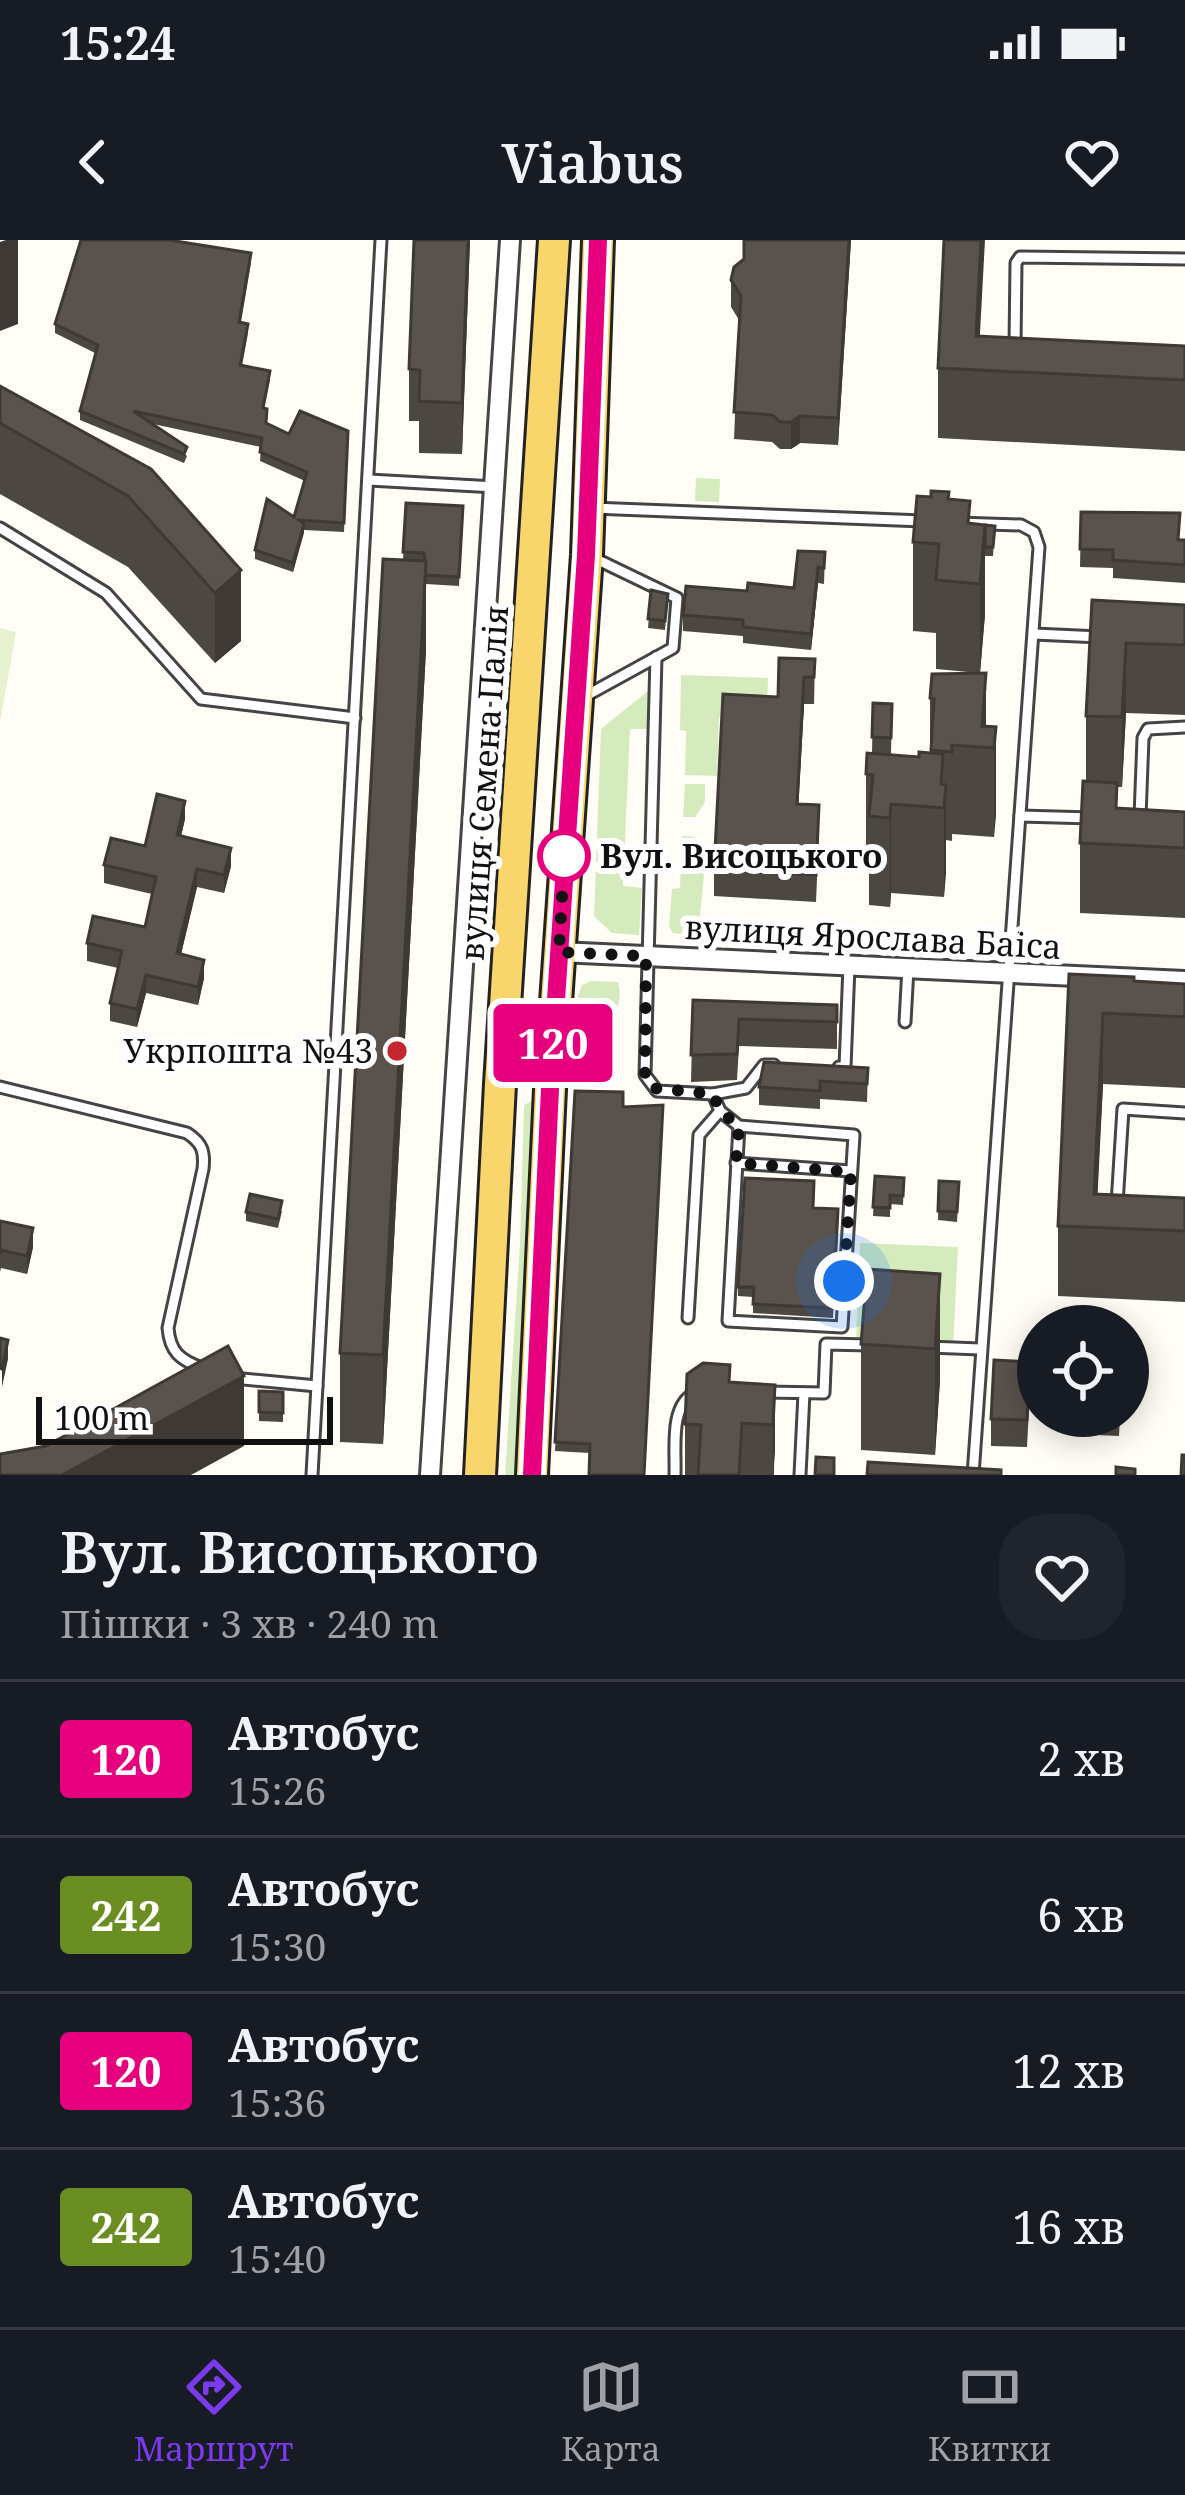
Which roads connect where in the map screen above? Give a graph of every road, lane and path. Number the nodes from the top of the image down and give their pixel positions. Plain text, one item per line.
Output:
1 (381, 240) edge
2 (510, 240) edge
3 (554, 240) edge
4 (598, 240) edge
5 (1091, 240) edge
6 (1091, 256) junction
7 (1185, 260) edge
8 (1015, 366) edge
9 (369, 480) junction
10 (495, 487) junction
11 (587, 508) junction
12 (929, 522) edge
13 (952, 523) edge
14 (0, 528) edge
15 (586, 555) junction
16 (1034, 634) junction
17 (1120, 638) edge
18 (656, 657) junction
19 (577, 701) junction
20 (355, 718) junction
21 (1185, 727) edge
22 (1020, 816) junction
23 (559, 952) junction
24 (646, 956) junction
25 (849, 965) junction
26 (908, 968) junction
27 (1006, 973) junction
28 (1185, 981) edge
29 (905, 1022) dead end
30 (784, 1065) edge
31 (825, 1067) edge
32 (500, 1084) junction
33 (0, 1087) edge
34 (550, 1089) junction
35 (713, 1094) junction
36 (720, 1111) junction
37 (1185, 1112) edge
38 (739, 1126) junction
39 (736, 1163) junction
40 (851, 1172) junction
41 (1116, 1224) edge
42 (688, 1318) dead end
43 (875, 1345) edge
44 (914, 1346) edge
45 (980, 1349) junction
46 (206, 1370) edge
47 (223, 1377) edge
48 (317, 1386) junction
49 (699, 1392) edge
50 (762, 1392) edge
51 (804, 1393) junction
52 (312, 1475) edge
53 (430, 1475) edge
54 (480, 1475) edge
55 (532, 1475) edge
56 (674, 1475) edge
57 (800, 1475) edge
58 (973, 1475) edge

1 - 9 lane
2 - 10 street
3 - 32 main road, вулиця Семена Палія
4 - 11 main road
5 - 6 lane
6 - 7 lane
6 - 8 lane
9 - 10 lane
9 - 20 lane
10 - 53 street
11 - 12 lane
11 - 15 main road
13 - 16 lane
14 - 20 lane
15 - 18 lane
15 - 19 main road
16 - 17 lane
16 - 22 lane
18 - 19 lane
18 - 24 lane
19 - 23 main road
20 - 48 lane
21 - 22 lane
22 - 27 lane
23 - 24 street, вулиця Ярослава Баіса
23 - 34 main road
24 - 25 street, вулиця Ярослава Баіса
24 - 35 lane
25 - 26 street, вулиця Ярослава Баіса
25 - 31 lane
26 - 27 street, вулиця Ярослава Баіса
26 - 29 lane
27 - 28 street, вулиця Ярослава Баіса
27 - 45 lane
30 - 35 lane
32 - 34 main road
32 - 54 main road, вулиця Семена Палія
33 - 46 lane
34 - 55 main road
35 - 36 lane
36 - 38 lane
36 - 42 lane
37 - 41 lane
38 - 39 lane
38 - 40 lane
39 - 40 lane
39 - 40 lane
43 - 51 lane
44 - 45 lane
45 - 58 lane
47 - 48 lane
48 - 52 lane
49 - 56 lane
50 - 51 lane
51 - 57 lane

